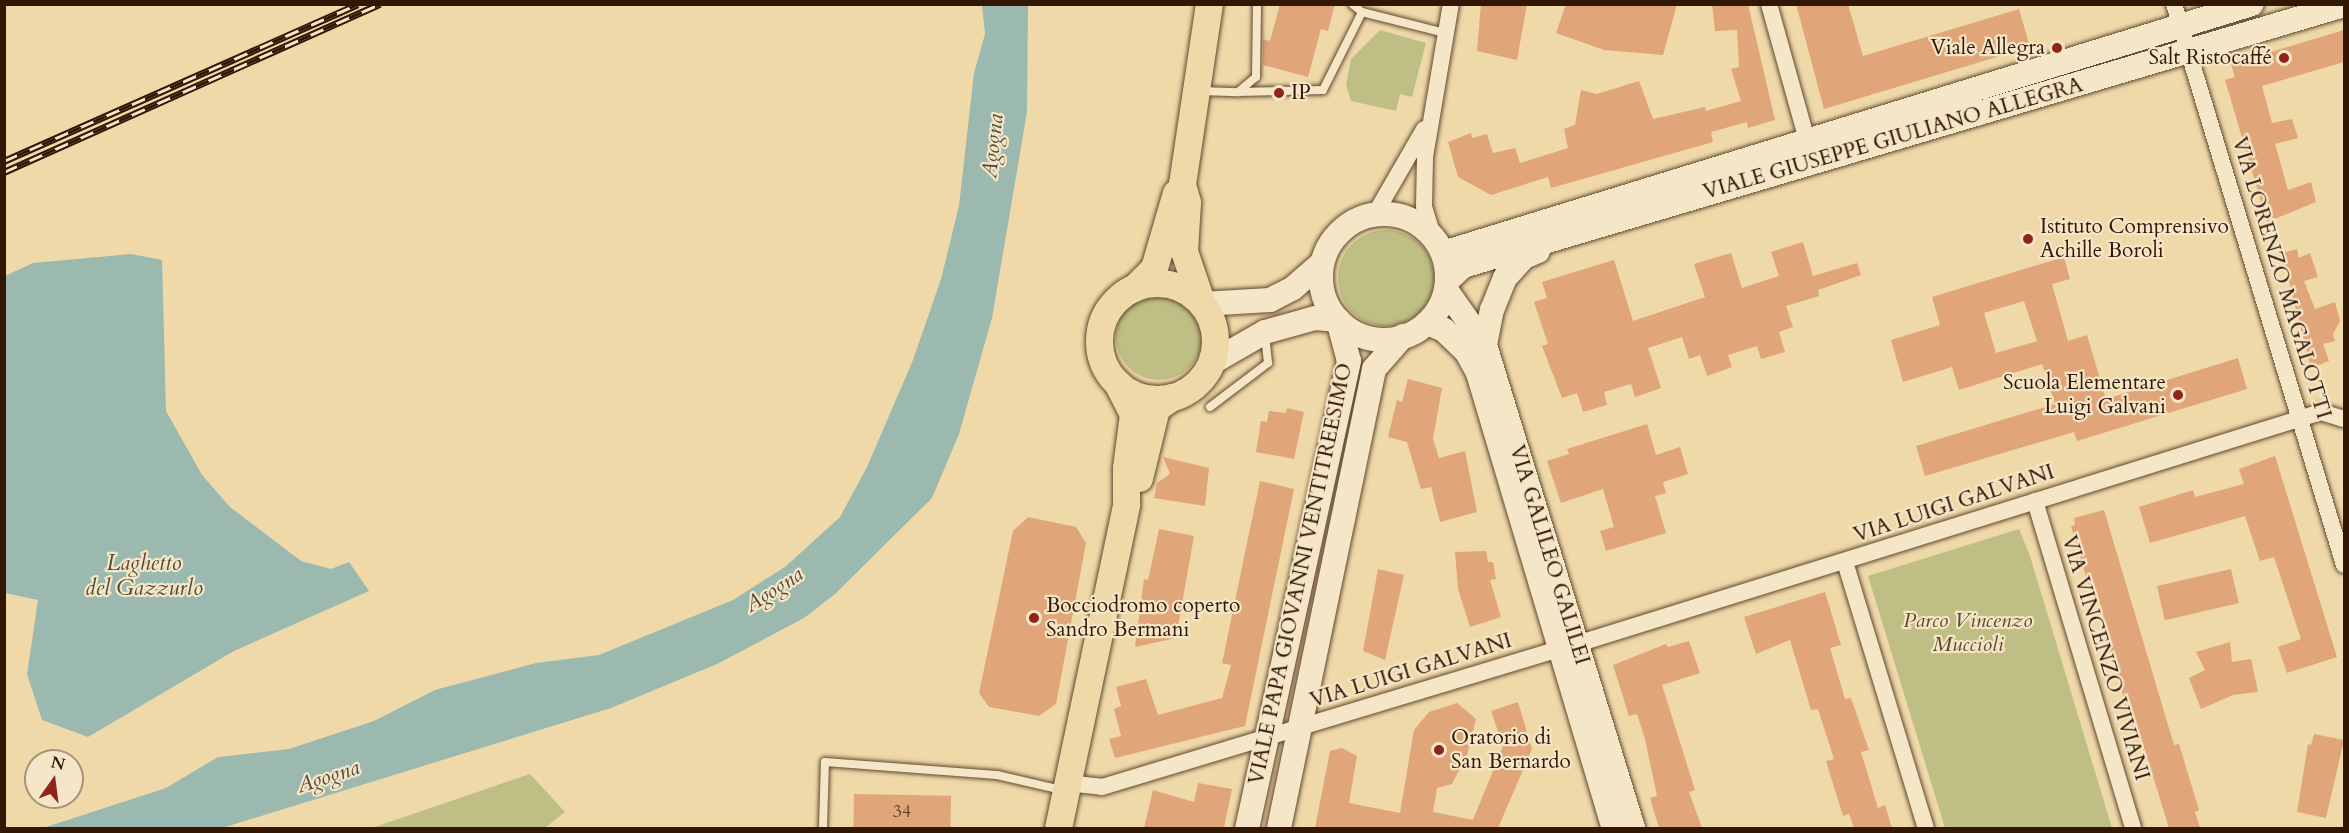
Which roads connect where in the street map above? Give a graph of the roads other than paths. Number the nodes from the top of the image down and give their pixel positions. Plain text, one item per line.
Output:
1 (1209, 4) edge
2 (1257, 4) edge
3 (1352, 4) edge
4 (1450, 4) edge
5 (1769, 4) edge
6 (2252, 4) edge
7 (2344, 5) edge
8 (1362, 12) junction
9 (2177, 15) edge
10 (1445, 33) junction
11 (2188, 52) junction
12 (1196, 91) junction
13 (1238, 92) junction
14 (1429, 120) junction
15 (1807, 139) junction
16 (1813, 163) junction
17 (1182, 184) junction
18 (1375, 214) junction
19 (1559, 238) junction
20 (1438, 244) junction
21 (1322, 263) junction
22 (1447, 285) junction
23 (1134, 288) junction
24 (1202, 304) junction
25 (1338, 320) junction
26 (1427, 323) junction
27 (1265, 332) junction
28 (1403, 336) junction
29 (1485, 345) junction
30 (1211, 363) junction
31 (1117, 383) junction
32 (1172, 398) junction
33 (1210, 407) dead end
34 (2344, 419) edge
35 (2300, 420) junction
36 (2035, 501) junction
37 (1126, 504) junction
38 (1845, 562) junction
39 (2344, 565) edge
40 (1568, 646) junction
41 (1298, 728) junction
42 (1266, 738) junction
43 (1066, 787) junction
44 (823, 828) edge
45 (1058, 828) edge
46 (1247, 828) edge
47 (1279, 828) edge
48 (1614, 828) edge
49 (1634, 828) edge
50 (1926, 828) edge
51 (2133, 828) edge

1 - 12 main road
2 - 13 lane
3 - 8 lane
4 - 10 street
5 - 15 street
6 - 9 street, VIALE GIUSEPPE GIULIANO ALLEGRA
7 - 11 street, VIALE GIUSEPPE GIULIANO ALLEGRA
8 - 10 lane
8 - 13 lane
9 - 11 street, VIA LORENZO MAGALOTTI
9 - 15 street, VIALE GIUSEPPE GIULIANO ALLEGRA
10 - 14 street
11 - 16 street, VIALE GIUSEPPE GIULIANO ALLEGRA
11 - 35 street, VIA LORENZO MAGALOTTI
12 - 13 lane
12 - 17 main road
14 - 18 street
14 - 20 street
15 - 16 street
15 - 20 street, VIALE GIUSEPPE GIULIANO ALLEGRA
16 - 19 street, VIALE GIUSEPPE GIULIANO ALLEGRA
17 - 23 main road
17 - 24 main road
18 - 20 street
18 - 21 street
19 - 22 street, VIALE GIUSEPPE GIULIANO ALLEGRA
19 - 29 street
20 - 22 street
21 - 24 street
21 - 25 street
22 - 26 street
22 - 29 street, VIA GALILEO GALILEI
23 - 24 main road
23 - 31 main road
24 - 30 main road
25 - 27 street
25 - 28 street
25 - 42 street, VIALE PAPA GIOVANNI VENTITREESIMO
26 - 28 street
26 - 40 street, VIA GALILEO GALILEI
27 - 30 street
27 - 33 lane
28 - 41 street, VIALE PAPA GIOVANNI VENTITREESIMO
29 - 40 street, VIA GALILEO GALILEI
30 - 32 main road
31 - 32 main road
31 - 37 main road
32 - 37 main road
34 - 35 street, VIA LUIGI GALVANI
35 - 36 street, VIA LUIGI GALVANI
35 - 39 street, VIA LORENZO MAGALOTTI
36 - 38 street, VIA LUIGI GALVANI
36 - 51 street, VIA VINCENZO VIVIANI
37 - 43 main road
38 - 40 street, VIA LUIGI GALVANI
38 - 50 street
40 - 41 street, VIA LUIGI GALVANI
40 - 48 street, VIA GALILEO GALILEI
40 - 49 street, VIA GALILEO GALILEI
41 - 42 street, VIA LUIGI GALVANI
41 - 47 street, VIALE PAPA GIOVANNI VENTITREESIMO
42 - 43 street, VIA LUIGI GALVANI
42 - 46 street, VIALE PAPA GIOVANNI VENTITREESIMO
43 - 44 lane
43 - 45 main road

